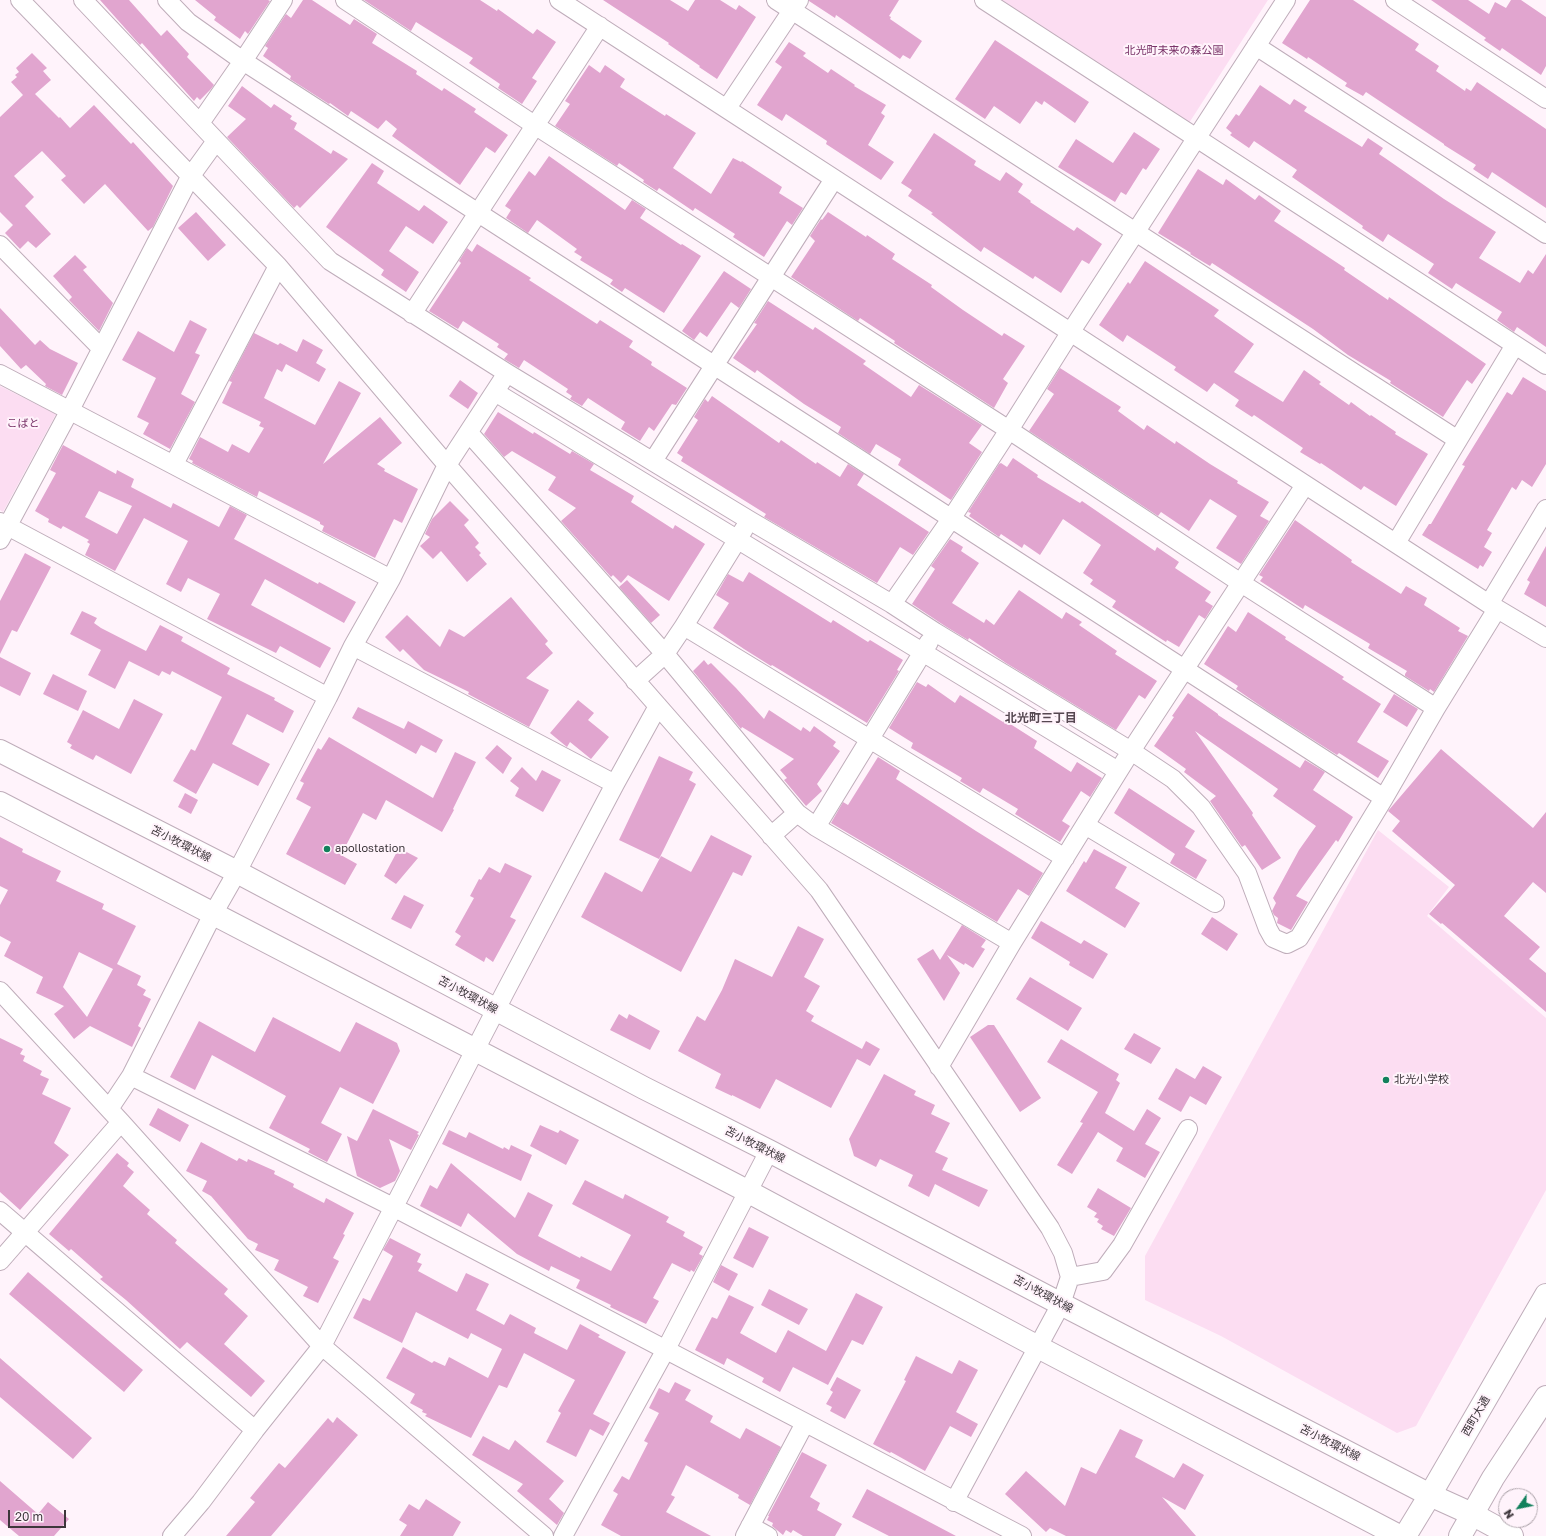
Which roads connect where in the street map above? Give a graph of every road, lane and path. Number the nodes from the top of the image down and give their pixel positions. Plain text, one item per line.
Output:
1 (20, 0) edge
2 (83, 0) edge
3 (167, 0) edge
4 (283, 0) edge
5 (345, 0) edge
6 (559, 0) edge
7 (776, 0) edge
8 (984, 0) edge
9 (1286, 0) edge
10 (1395, 0) edge
11 (796, 5) edge
12 (600, 26) junction
13 (1256, 46) junction
14 (244, 61) junction
15 (1546, 99) edge
16 (727, 108) junction
17 (200, 122) junction
18 (536, 126) junction
19 (1196, 139) junction
20 (216, 141) junction
21 (190, 177) junction
22 (834, 179) junction
23 (478, 212) junction
24 (1136, 232) junction
25 (1546, 234) edge
26 (0, 245) edge
27 (278, 266) junction
28 (772, 277) junction
29 (412, 314) junction
30 (1070, 333) junction
31 (1515, 345) junction
32 (100, 348) junction
33 (715, 365) junction
34 (1546, 365) edge
35 (507, 373) junction
36 (0, 374) edge
37 (495, 392) junction
38 (70, 410) junction
39 (1009, 430) junction
40 (469, 432) junction
41 (1458, 440) junction
42 (653, 461) junction
43 (174, 464) junction
44 (448, 465) junction
45 (1305, 485) junction
46 (1546, 509) edge
47 (951, 519) junction
48 (749, 520) junction
49 (2, 529) edge
50 (737, 539) junction
51 (1396, 544) junction
52 (392, 579) junction
53 (1241, 583) junction
54 (892, 604) junction
55 (1493, 607) junction
56 (684, 626) junction
57 (935, 632) junction
58 (1546, 638) edge
59 (353, 646) junction
60 (922, 652) junction
61 (665, 654) junction
62 (1185, 670) junction
63 (635, 681) junction
64 (328, 697) junction
65 (658, 706) junction
66 (1436, 708) junction
67 (870, 739) junction
68 (0, 751) edge
69 (1131, 751) junction
70 (1118, 771) junction
71 (614, 784) junction
72 (1384, 798) junction
73 (0, 803) edge
74 (797, 813) junction
75 (1085, 825) junction
76 (816, 827) junction
77 (771, 836) junction
78 (1065, 858) junction
79 (237, 872) junction
80 (1215, 903) dead end
81 (213, 914) junction
82 (1012, 943) junction
83 (0, 991) edge
84 (496, 1009) junction
85 (476, 1050) junction
86 (939, 1067) junction
87 (132, 1076) junction
88 (115, 1115) junction
89 (1188, 1129) dead end
90 (769, 1151) junction
91 (747, 1191) junction
92 (393, 1207) junction
93 (0, 1211) edge
94 (25, 1232) junction
95 (0, 1261) edge
96 (1070, 1277) junction
97 (1546, 1296) edge
98 (1061, 1304) junction
99 (322, 1346) junction
100 (1038, 1347) junction
101 (665, 1350) junction
102 (1546, 1397) edge
103 (804, 1423) junction
104 (255, 1430) junction
105 (1430, 1495) junction
106 (954, 1502) junction
107 (1472, 1514) junction
108 (748, 1531) edge
109 (172, 1536) edge
110 (544, 1536) edge
111 (564, 1536) edge
112 (768, 1536) edge
113 (1022, 1536) edge
114 (1399, 1536) edge
115 (1405, 1536) edge
116 (1460, 1536) edge
117 (1512, 1536) edge

1 - 21 street
2 - 17 street
3 - 14 street
4 - 14 street
5 - 18 street
6 - 12 street
7 - 11 street
8 - 19 street
9 - 13 street
10 - 15 street
11 - 16 street
11 - 24 street
12 - 16 street
12 - 18 street
13 - 19 street
13 - 25 street
14 - 17 street
14 - 23 street
16 - 22 street
17 - 20 street
18 - 23 street
18 - 28 street
19 - 24 street
19 - 31 street
20 - 21 street
20 - 29 street
21 - 27 street
21 - 32 street
22 - 28 street
22 - 30 street
23 - 29 street
23 - 33 street
24 - 30 street
24 - 41 street
26 - 32 street
27 - 43 street
27 - 44 street
28 - 33 street
28 - 39 street
29 - 35 street
30 - 39 street
30 - 45 street
31 - 34 street
31 - 41 street
32 - 38 street
33 - 42 street
33 - 47 street
35 - 37 street
35 - 42 street
36 - 38 street
37 - 40 street
37 - 50 street
38 - 43 street
38 - 49 street
39 - 47 street
39 - 53 street
40 - 44 street
40 - 61 street
41 - 51 street
42 - 48 street
43 - 52 street
44 - 52 street
44 - 63 street
45 - 51 street
45 - 53 street
46 - 55 street
47 - 54 street
47 - 62 street
48 - 50 street
48 - 54 street
49 - 64 street
50 - 56 street
50 - 60 street
51 - 55 street
52 - 59 street
53 - 62 street
53 - 66 street
54 - 57 street
55 - 58 street
55 - 66 street
56 - 61 street
56 - 67 street
57 - 60 street
57 - 69 street
59 - 64 street
59 - 71 street
60 - 67 street
60 - 70 street
61 - 63 street
61 - 74 street
62 - 69 street
62 - 72 street
63 - 65 street
64 - 79 street
65 - 71 street
65 - 77 street
66 - 72 street
67 - 76 street
67 - 78 street
68 - 79 main road, 苫小牧環状線
69 - 70 street
69 - 72 street
70 - 75 street
71 - 84 street
73 - 81 main road
74 - 76 street
74 - 77 street
75 - 78 street
75 - 80 street
76 - 82 street
77 - 86 street
78 - 82 street
79 - 81 street
79 - 84 main road, 苫小牧環状線
81 - 85 main road
81 - 87 street
82 - 86 street
83 - 88 street
84 - 85 street
84 - 90 main road, 苫小牧環状線
85 - 91 main road
85 - 92 street
86 - 96 street
87 - 88 street
87 - 92 street
88 - 94 street
88 - 99 street
89 - 96 street
90 - 91 street
90 - 98 main road, 苫小牧環状線
91 - 100 main road
91 - 101 street
92 - 99 street
92 - 101 street
93 - 94 street
94 - 95 street
94 - 104 street
96 - 98 street
97 - 105 main road, 西町大通
98 - 100 street
98 - 105 main road, 苫小牧環状線
99 - 104 street
99 - 110 street
100 - 106 street
100 - 114 main road
101 - 103 street
101 - 111 street
102 - 107 main road
103 - 106 street
103 - 108 street
104 - 109 street
105 - 107 main road, 苫小牧環状線
105 - 115 main road, 西町大通
106 - 113 street
107 - 116 main road
107 - 117 main road, 苫小牧環状線
108 - 112 street

